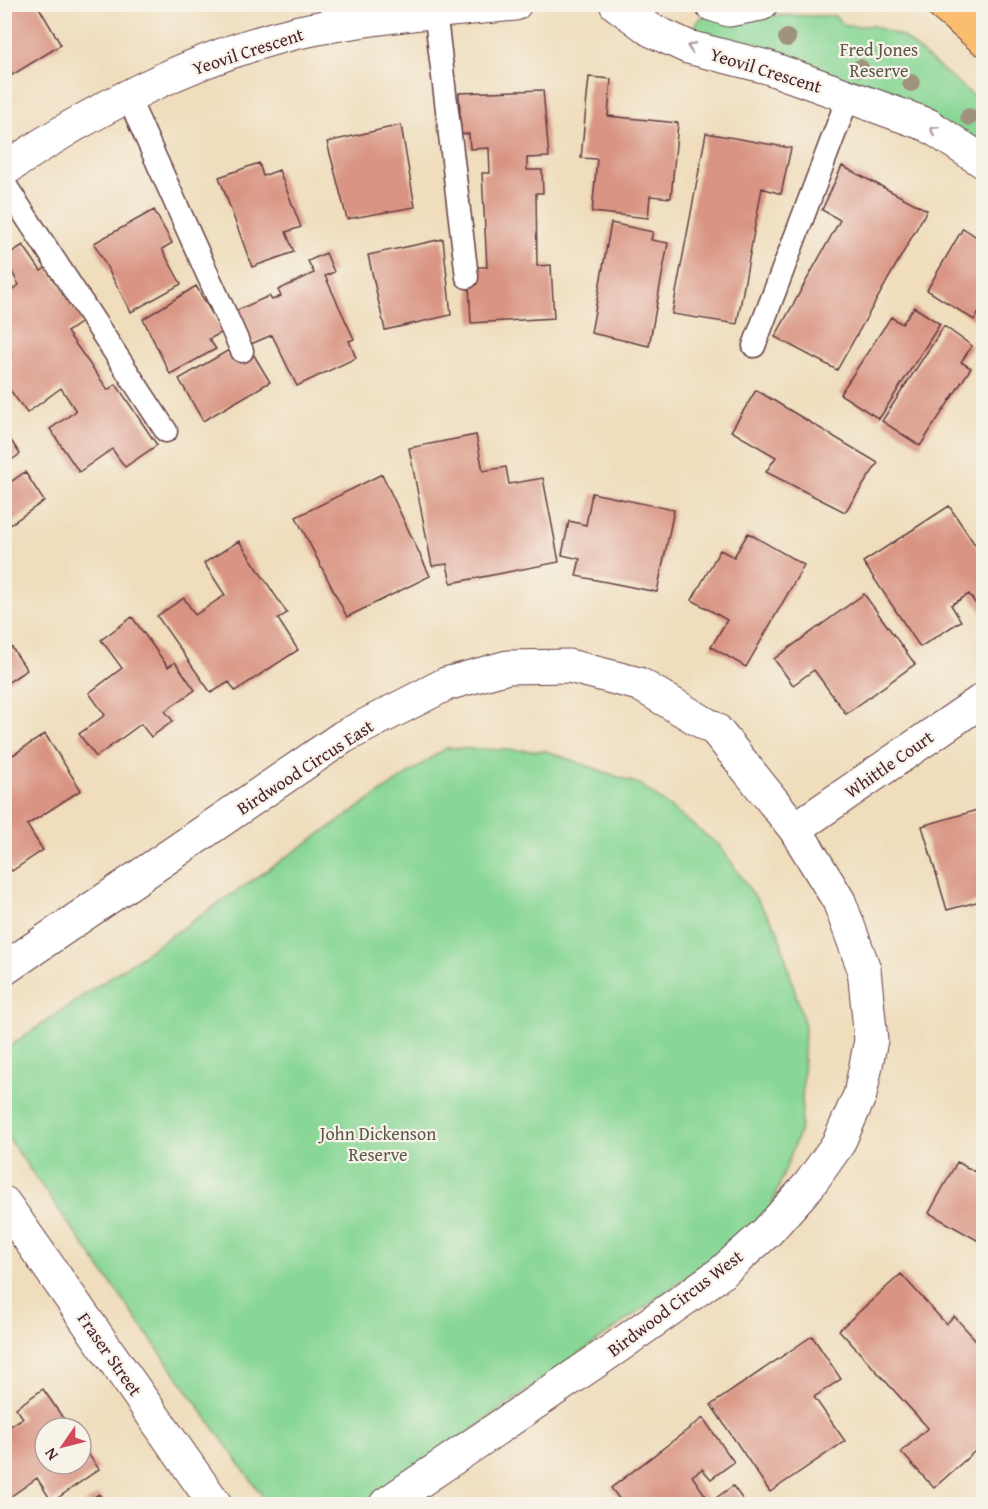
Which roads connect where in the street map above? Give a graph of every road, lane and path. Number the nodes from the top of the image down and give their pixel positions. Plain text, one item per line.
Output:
1 (515, 4) edge
2 (616, 4) edge
3 (711, 4) edge
4 (760, 4) edge
5 (949, 7) edge
6 (435, 10) junction
7 (984, 39) edge
8 (849, 95) junction
9 (128, 97) junction
10 (984, 162) edge
11 (4, 170) edge
12 (4, 183) edge
13 (467, 277) dead end
14 (754, 346) dead end
15 (242, 351) dead end
16 (166, 431) dead end
17 (984, 699) edge
18 (795, 829) junction
19 (4, 969) edge
20 (4, 1203) edge
21 (215, 1504) edge
22 (386, 1504) edge

1 - 6 street, Yeovil Crescent
8 -> 2 street, Yeovil Crescent
3 - 4 street
5 - 7 highway
6 - 9 street, Yeovil Crescent
6 - 13 lane
10 -> 8 street, Yeovil Crescent
8 - 14 lane
9 - 11 street, Yeovil Crescent
9 - 15 lane
12 - 16 lane
17 - 18 street, Whittle Court
18 - 19 street, Birdwood Circus East
18 - 22 street, Birdwood Circus West
20 - 21 street, Fraser Street

